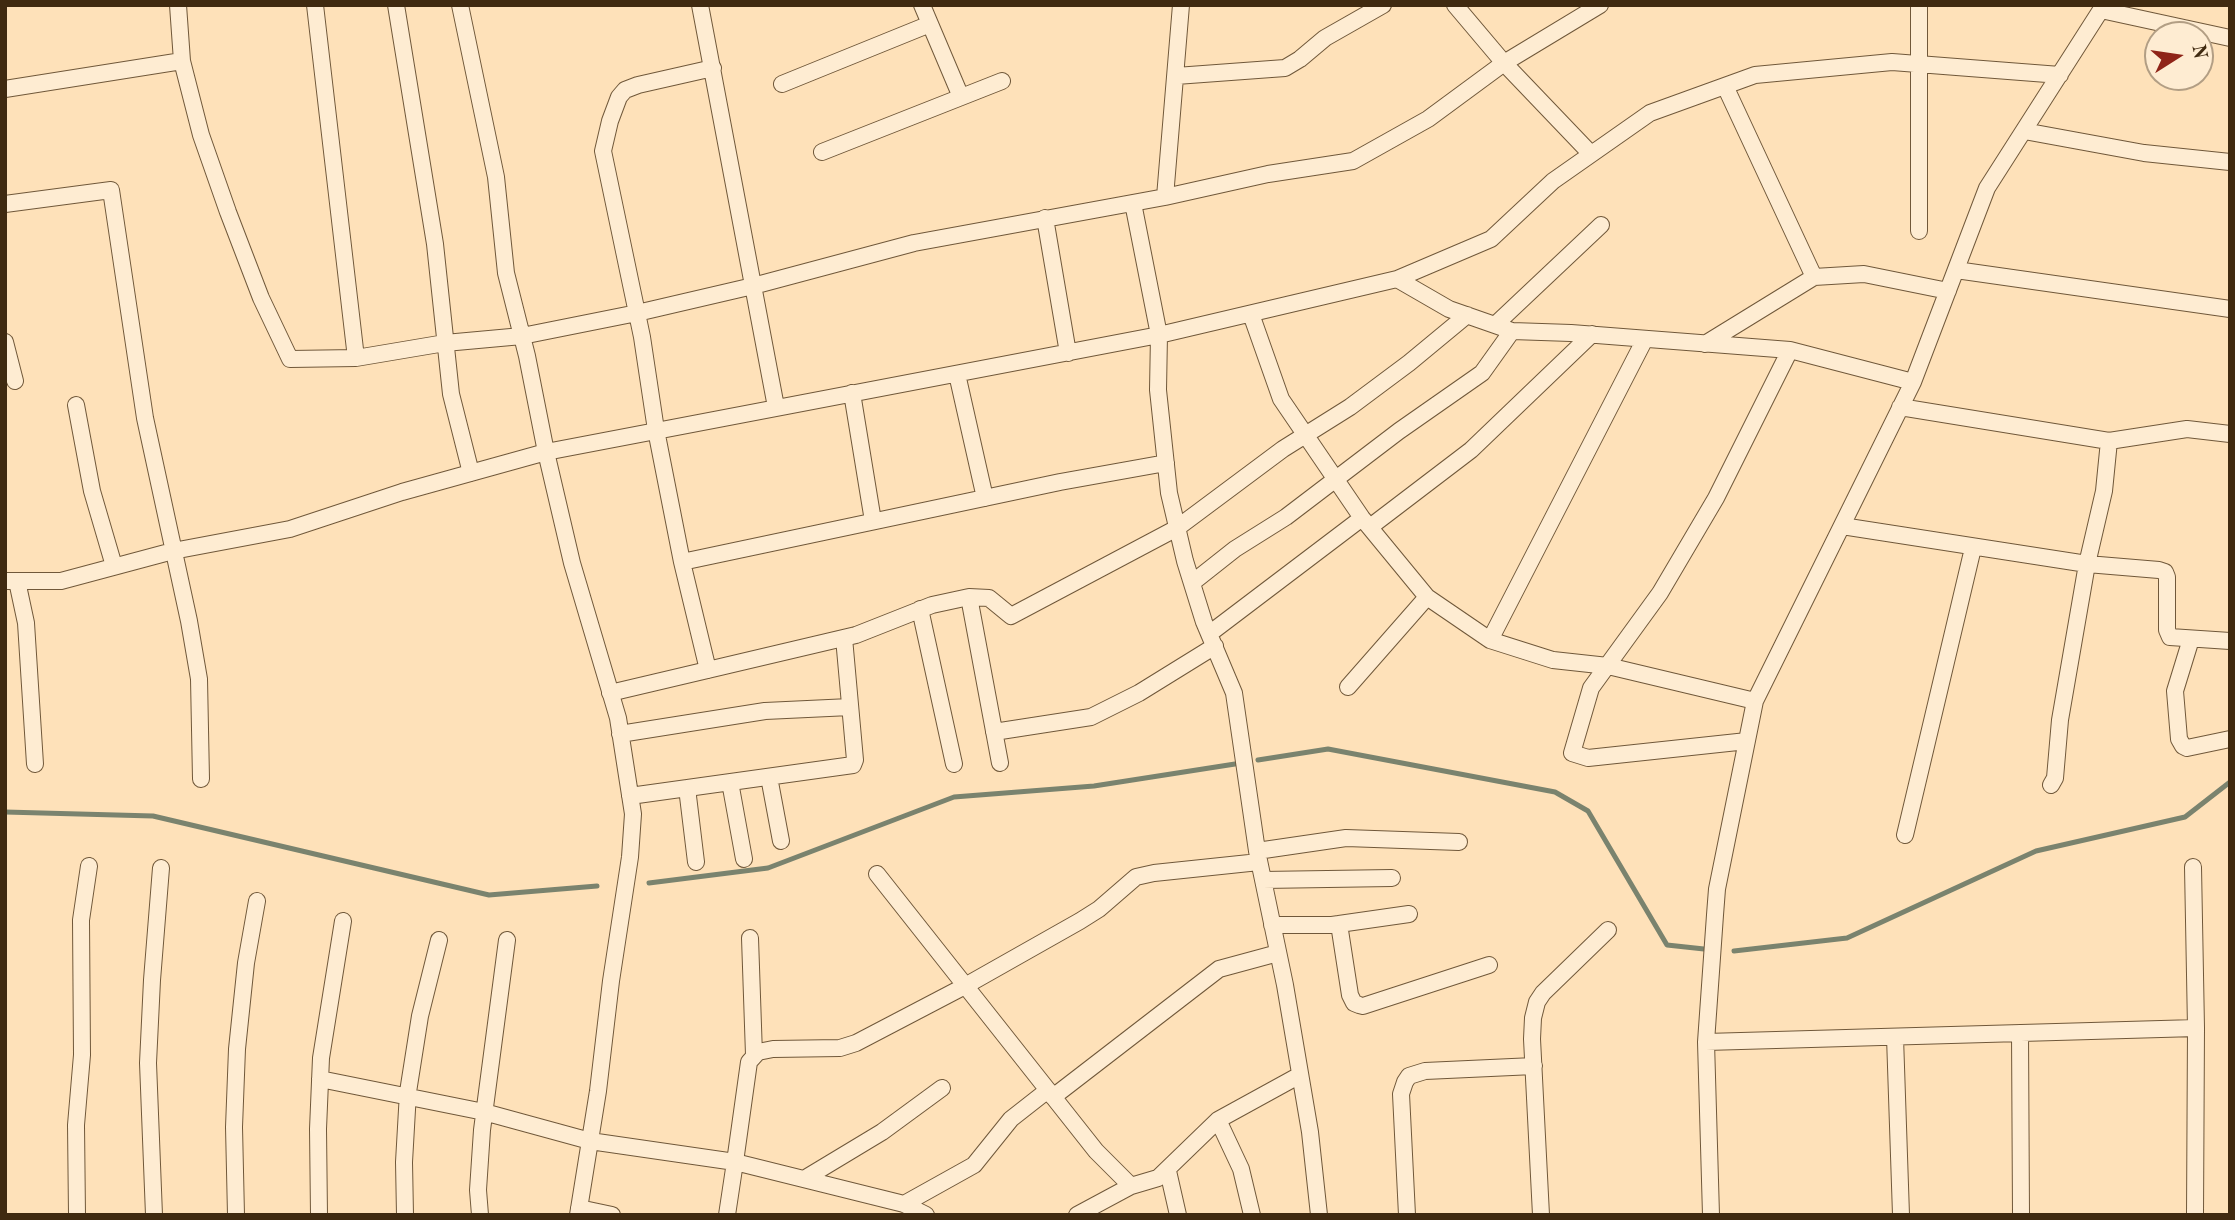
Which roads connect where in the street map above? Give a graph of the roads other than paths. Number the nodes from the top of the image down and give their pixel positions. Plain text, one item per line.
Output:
1 (178, 5) edge
2 (315, 5) edge
3 (396, 5) edge
4 (460, 5) edge
5 (700, 5) edge
6 (922, 5) edge
7 (1181, 5) edge
8 (1383, 5) edge
9 (1455, 5) edge
10 (1600, 5) edge
11 (1919, 5) edge
12 (2102, 7) edge
13 (930, 23) junction
14 (2230, 38) edge
15 (182, 61) junction
16 (1504, 63) junction
17 (1919, 64) junction
18 (713, 68) junction
19 (2060, 75) junction
20 (1176, 76) junction
21 (1002, 81) dead end
22 (782, 84) dead end
23 (1725, 86) junction
24 (5, 89) edge
25 (961, 97) junction
26 (2024, 131) junction
27 (821, 152) dead end
28 (1591, 154) junction
29 (2230, 162) edge
30 (1165, 197) junction
31 (1133, 203) junction
32 (5, 204) edge
33 (1045, 218) junction
34 (1601, 225) dead end
35 (1919, 231) dead end
36 (1956, 270) junction
37 (1814, 277) junction
38 (1397, 279) junction
39 (752, 286) junction
40 (1948, 291) junction
41 (2230, 309) edge
42 (637, 313) junction
43 (1251, 314) junction
44 (1467, 315) junction
45 (1495, 325) junction
46 (1512, 331) junction
47 (1592, 334) junction
48 (1159, 335) junction
49 (522, 336) junction
50 (1646, 339) junction
51 (5, 342) edge
52 (445, 343) junction
53 (1705, 344) junction
54 (1790, 350) junction
55 (1068, 353) junction
56 (356, 358) junction
57 (957, 374) junction
58 (15, 381) dead end
59 (1913, 382) junction
60 (852, 393) junction
61 (76, 405) dead end
62 (776, 407) junction
63 (1900, 407) junction
64 (656, 430) junction
65 (2230, 434) edge
66 (1306, 435) junction
67 (2109, 441) junction
68 (546, 452) junction
69 (1166, 463) junction
70 (471, 473) junction
71 (1336, 480) junction
72 (985, 498) junction
73 (873, 521) junction
74 (1366, 523) junction
75 (1842, 526) junction
76 (1177, 528) junction
77 (1973, 548) junction
78 (173, 551) junction
79 (682, 562) junction
80 (2087, 564) junction
81 (114, 566) junction
82 (11, 581) edge
83 (1192, 583) junction
84 (969, 597) junction
85 (1427, 597) junction
86 (920, 609) junction
87 (844, 638) junction
88 (2191, 639) junction
89 (1212, 640) junction
90 (1490, 640) junction
91 (2230, 641) edge
92 (1608, 666) junction
93 (708, 670) junction
94 (1348, 687) dead end
95 (610, 693) junction
96 (1755, 701) junction
97 (850, 707) junction
98 (995, 732) junction
99 (620, 734) junction
100 (2230, 739) edge
101 (1746, 741) junction
102 (1000, 763) dead end
103 (35, 764) dead end
104 (954, 764) dead end
105 (769, 777) junction
106 (201, 779) dead end
107 (730, 782) junction
108 (2051, 785) dead end
109 (687, 788) junction
110 (630, 796) junction
111 (1905, 835) dead end
112 (781, 841) dead end
113 (1460, 842) dead end
114 (1258, 857) junction
115 (744, 859) dead end
116 (696, 862) dead end
117 (89, 866) dead end
118 (2193, 867) dead end
119 (162, 868) dead end
120 (877, 874) dead end
121 (1392, 878) dead end
122 (1263, 880) junction
123 (257, 901) dead end
124 (1409, 914) dead end
125 (343, 921) dead end
126 (1339, 924) junction
127 (1272, 925) junction
128 (1608, 930) dead end
129 (750, 938) dead end
130 (439, 940) dead end
131 (508, 940) dead end
132 (1278, 953) junction
133 (1489, 965) dead end
134 (965, 986) junction
135 (2196, 1028) junction
136 (2020, 1033) junction
137 (1895, 1037) junction
138 (1706, 1042) junction
139 (754, 1055) junction
140 (1534, 1066) junction
141 (1300, 1075) junction
142 (320, 1079) junction
143 (942, 1088) dead end
144 (1051, 1093) junction
145 (408, 1096) junction
146 (484, 1112) junction
147 (1218, 1120) junction
148 (590, 1141) junction
149 (735, 1163) junction
150 (1168, 1171) junction
151 (804, 1179) junction
152 (1131, 1186) junction
153 (904, 1204) junction
154 (579, 1211) edge
155 (77, 1215) edge
156 (154, 1215) edge
157 (236, 1215) edge
158 (319, 1215) edge
159 (405, 1215) edge
160 (480, 1215) edge
161 (612, 1215) edge
162 (727, 1215) edge
163 (926, 1215) edge
164 (1077, 1215) edge
165 (1178, 1215) edge
166 (1252, 1215) edge
167 (1320, 1215) edge
168 (1407, 1215) edge
169 (1542, 1215) edge
170 (1711, 1215) edge
171 (1901, 1215) edge
172 (2021, 1215) edge
173 (2194, 1215) edge

1 - 15 street
2 - 56 street
3 - 52 street
4 - 49 street
5 - 18 street
6 - 13 street
7 - 20 street
8 - 20 street
9 - 16 street
10 - 16 street
11 - 17 street
12 - 14 street
12 - 19 street
13 - 22 street
13 - 25 street
15 - 24 street
15 - 56 street
16 - 28 street
16 - 30 street
17 - 19 street
17 - 23 street
17 - 35 street
18 - 39 street
18 - 42 street
19 - 26 street
20 - 30 street
21 - 25 street
23 - 28 street
23 - 37 street
25 - 27 street
26 - 29 street
26 - 36 street
28 - 38 street
30 - 31 street
31 - 33 street
31 - 48 street
32 - 78 street
33 - 39 street
33 - 55 street
34 - 45 street
36 - 40 street
36 - 41 street
37 - 40 street
37 - 53 street
38 - 43 street
38 - 44 street
39 - 42 street
39 - 62 street
40 - 59 street
42 - 49 street
42 - 64 street
43 - 48 street
43 - 66 street
44 - 45 street
44 - 66 street
45 - 46 street
46 - 47 street
46 - 71 street
47 - 50 street
47 - 74 street
48 - 55 street
48 - 69 street
49 - 52 street
49 - 68 street
50 - 53 street
50 - 90 street
51 - 58 street
52 - 56 street
52 - 70 street
53 - 54 street
54 - 59 street
54 - 92 street
55 - 57 street
57 - 60 street
57 - 72 street
59 - 63 street
60 - 62 street
60 - 73 street
61 - 81 street
62 - 64 street
63 - 67 street
63 - 75 street
64 - 68 street
64 - 79 street
65 - 67 street
66 - 71 street
66 - 76 street
67 - 80 street
68 - 70 street
68 - 95 street
69 - 72 street
69 - 76 street
70 - 78 street
71 - 74 street
71 - 83 street
72 - 73 street
73 - 79 street
74 - 85 street
74 - 89 street
75 - 77 street
75 - 96 street
76 - 83 street
76 - 84 street
77 - 80 street
77 - 111 street
78 - 81 street
78 - 106 street
79 - 93 street
80 - 88 street
80 - 108 street
81 - 82 street
82 - 103 street
83 - 89 street
84 - 86 street
84 - 98 street
85 - 90 street
85 - 94 street
86 - 87 street
86 - 104 street
87 - 93 street
87 - 97 street
88 - 91 street
88 - 100 street
89 - 98 street
89 - 114 street
90 - 92 street
92 - 96 street
92 - 101 street
93 - 95 street
95 - 99 street
96 - 101 street
97 - 99 street
97 - 105 street
98 - 102 street
99 - 110 street
101 - 138 street
105 - 107 street
105 - 112 street
107 - 109 street
107 - 115 street
109 - 110 street
109 - 116 street
110 - 148 street
113 - 114 street
114 - 122 street
114 - 134 street
117 - 155 street
118 - 135 street
119 - 156 street
120 - 134 street
121 - 122 street
122 - 127 street
123 - 157 street
124 - 126 street
125 - 142 street
126 - 127 street
126 - 133 street
127 - 132 street
128 - 140 street
129 - 139 street
130 - 145 street
131 - 146 street
132 - 141 street
132 - 144 street
134 - 139 street
134 - 144 street
135 - 136 street
135 - 173 street
136 - 137 street
136 - 172 street
137 - 138 street
137 - 171 street
138 - 170 street
139 - 149 street
140 - 168 street
140 - 169 street
141 - 147 street
141 - 167 street
142 - 145 street
142 - 158 street
143 - 151 street
144 - 152 street
144 - 153 street
145 - 146 street
145 - 159 street
146 - 148 street
146 - 160 street
147 - 150 street
147 - 166 street
148 - 149 street
148 - 154 street
149 - 151 street
149 - 162 street
150 - 152 street
150 - 165 street
151 - 153 street
152 - 164 street
153 - 163 street
154 - 161 street

